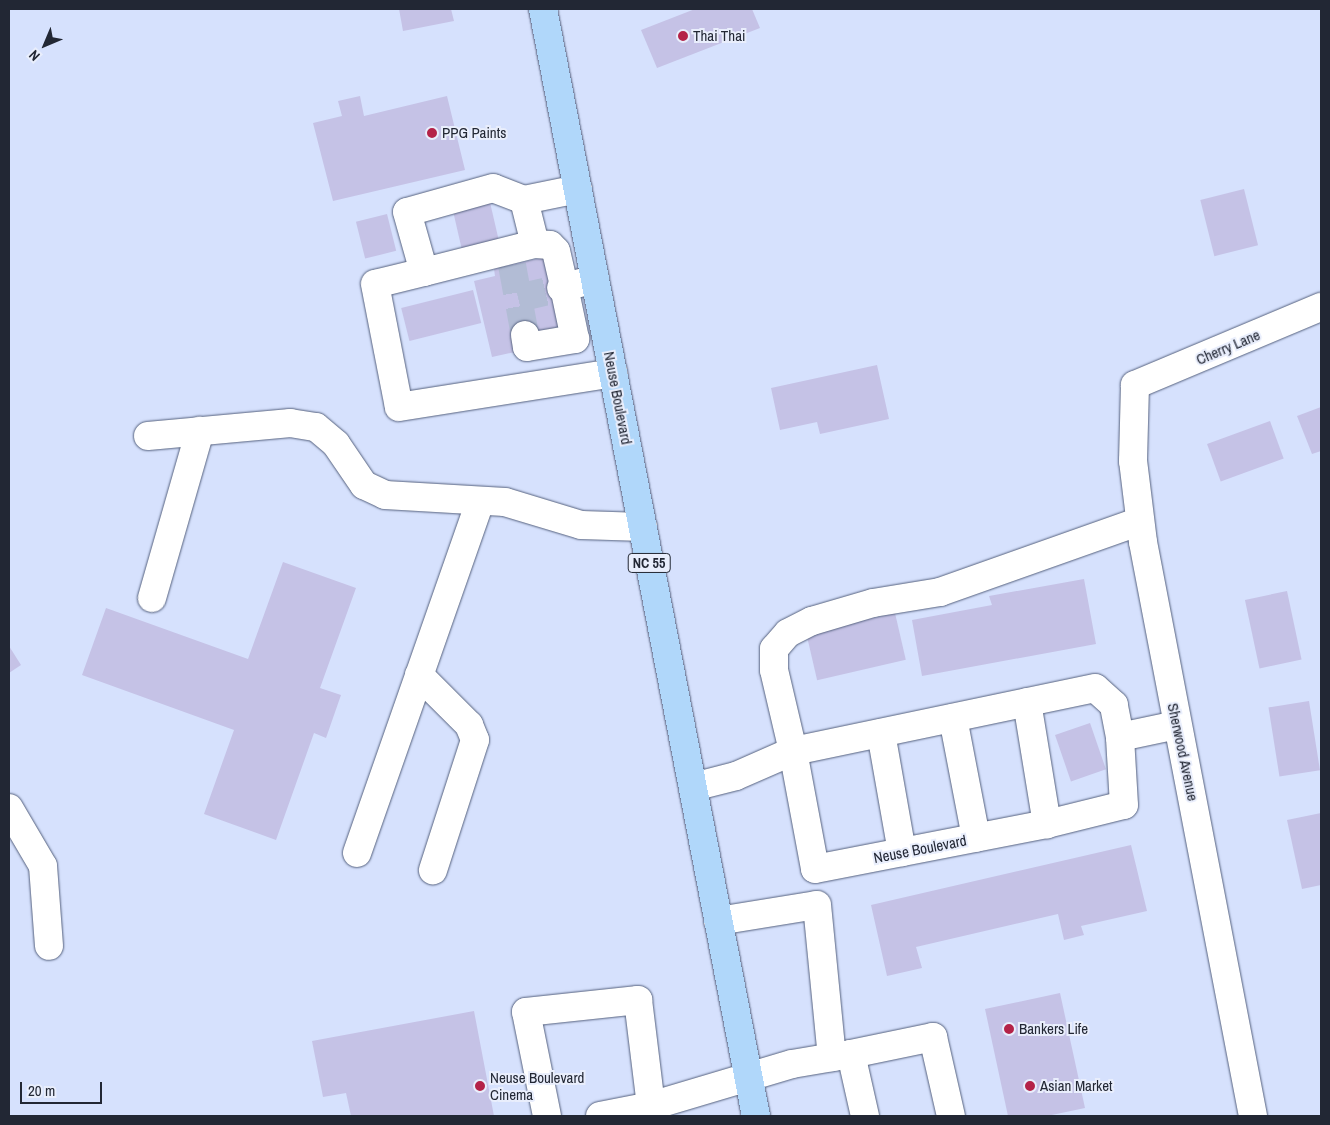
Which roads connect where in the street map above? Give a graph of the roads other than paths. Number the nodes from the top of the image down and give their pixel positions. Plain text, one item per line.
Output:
1 (543, 9) edge
2 (578, 189) junction
3 (524, 200) junction
4 (535, 244) junction
5 (424, 272) junction
6 (595, 279) junction
7 (563, 287) junction
8 (1321, 307) edge
9 (613, 373) junction
10 (534, 385) junction
11 (1135, 385) joint
12 (200, 431) junction
13 (148, 436) dead end
14 (480, 501) junction
15 (1140, 521) junction
16 (643, 527) junction
17 (152, 598) dead end
18 (419, 675) junction
19 (1026, 702) junction
20 (952, 718) junction
21 (1177, 726) junction
22 (881, 733) junction
23 (1120, 736) junction
24 (793, 751) junction
25 (693, 787) junction
26 (9, 808) edge
27 (1047, 824) junction
28 (976, 838) junction
29 (902, 852) junction
30 (357, 853) dead end
31 (816, 869) junction
32 (433, 870) dead end
33 (817, 905) junction
34 (718, 921) junction
35 (49, 946) dead end
36 (842, 1056) junction
37 (748, 1078) junction
38 (652, 1111) edge
39 (546, 1116) edge
40 (600, 1116) edge
41 (756, 1116) edge
42 (866, 1116) edge
43 (952, 1116) edge
44 (1253, 1116) edge

1 - 2 main road, Neuse Boulevard / NC 55
2 - 3 street
2 - 6 main road, Neuse Boulevard / NC 55
3 - 4 street
3 - 5 street
4 - 5 street
4 - 7 street
5 - 10 street
6 - 7 street
6 - 9 main road, Neuse Boulevard / NC 55
7 - 10 street
8 - 11 street, Cherry Lane
9 - 10 street
9 - 16 main road, Neuse Boulevard / NC 55
11 - 15 street, Sherwood Avenue
12 - 13 street
12 - 14 street
12 - 17 street
14 - 16 street
14 - 18 street
15 - 21 street, Sherwood Avenue
15 - 24 street
16 - 25 main road, Neuse Boulevard / NC 55
18 - 30 street
18 - 32 street
19 - 20 street
19 - 23 street
19 - 27 street
20 - 22 street
20 - 28 street
21 - 23 street
21 - 44 street, Sherwood Avenue
22 - 24 street
22 - 29 street
23 - 27 street, Neuse Boulevard
24 - 25 street
24 - 31 street
25 - 34 main road, Neuse Boulevard / NC 55
26 - 35 street
27 - 28 street, Neuse Boulevard
28 - 29 street, Neuse Boulevard
29 - 31 street, Neuse Boulevard
31 - 33 street
33 - 34 street
33 - 36 street
34 - 37 main road, Neuse Boulevard / NC 55
36 - 37 street
36 - 42 street
36 - 43 street
37 - 38 street
37 - 41 main road, Neuse Boulevard / NC 55
38 - 39 street
38 - 40 street

